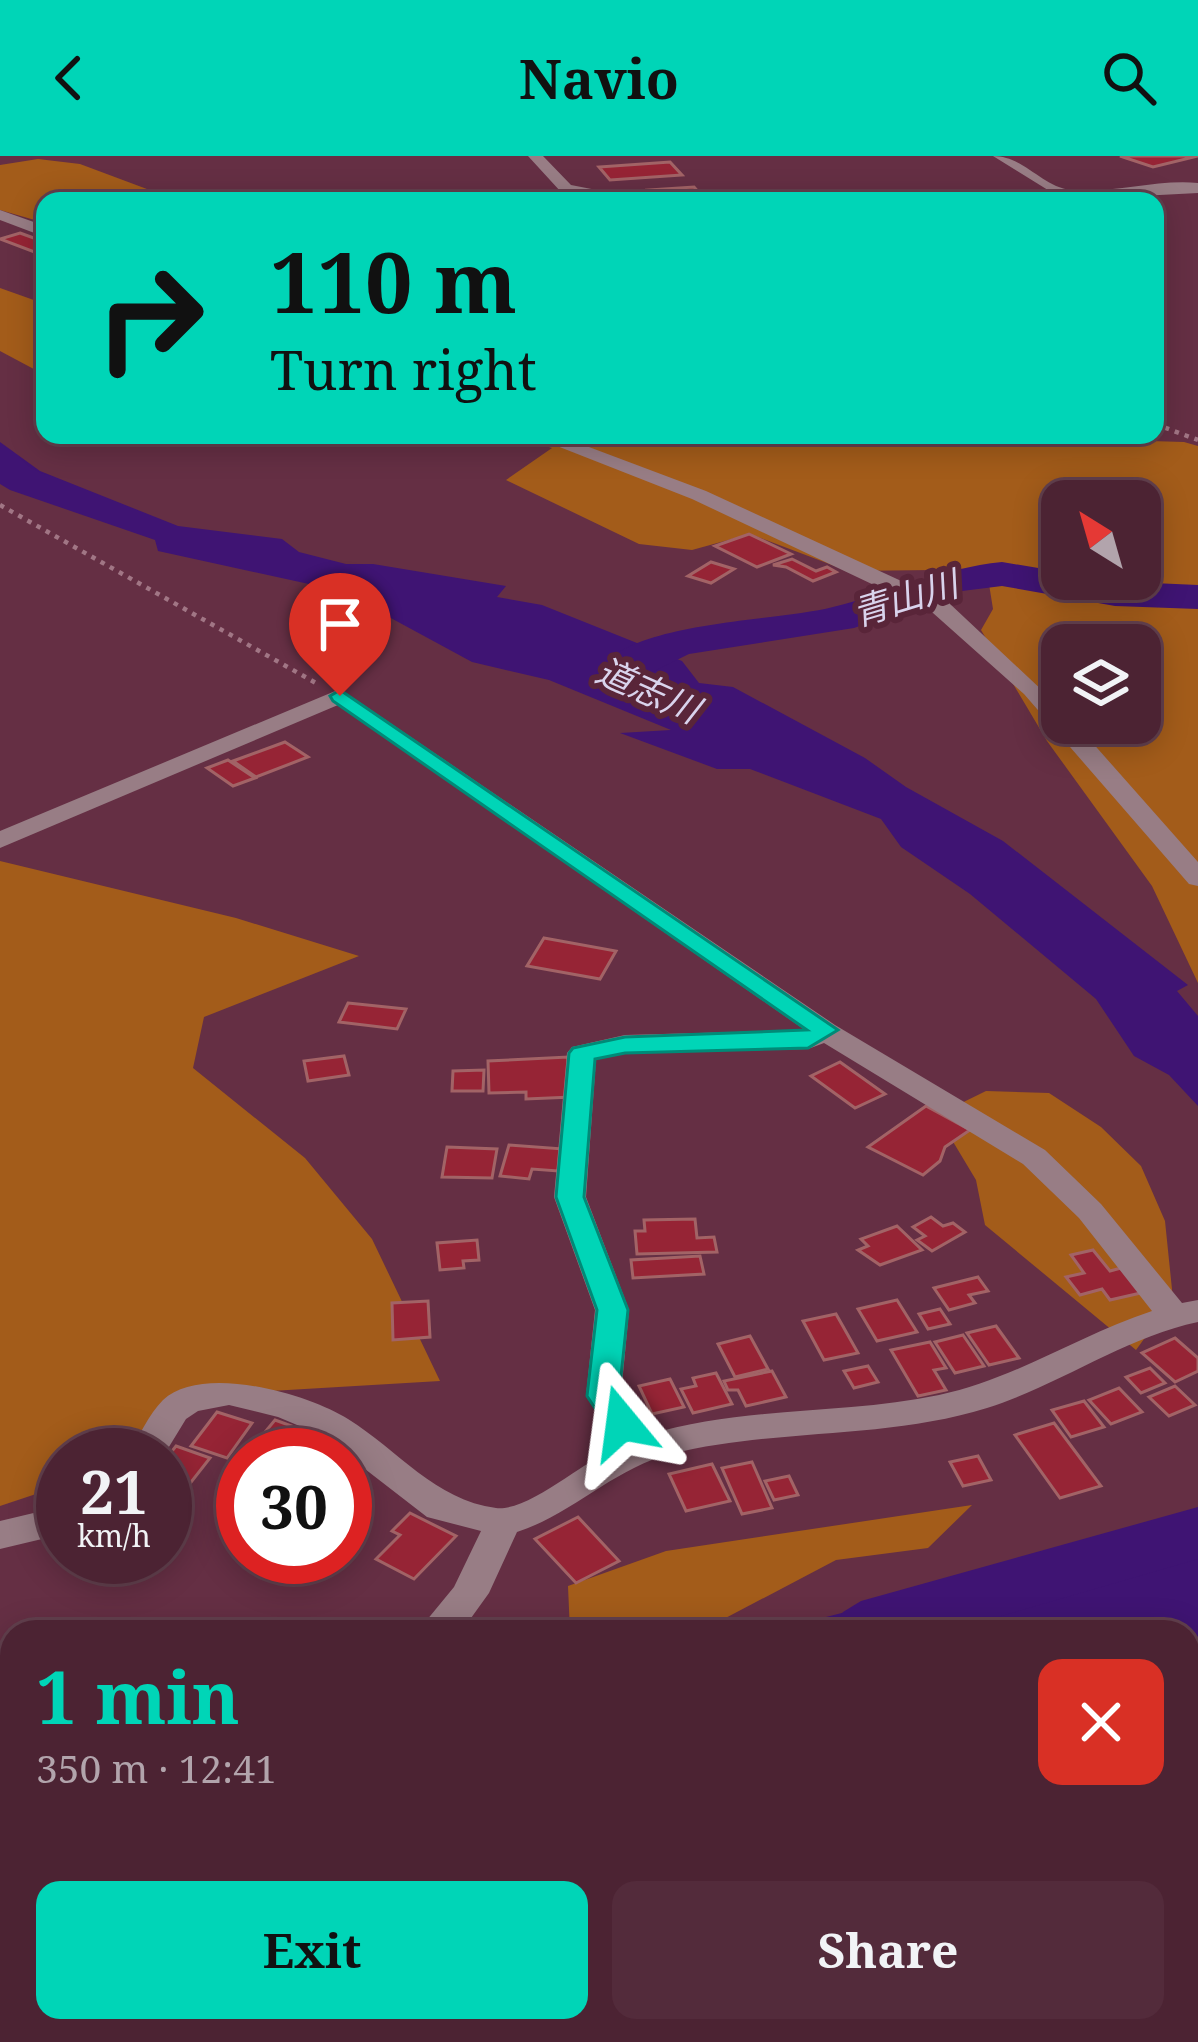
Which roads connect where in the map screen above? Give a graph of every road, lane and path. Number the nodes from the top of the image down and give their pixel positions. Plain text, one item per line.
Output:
1 (535, 156) edge
2 (1000, 156) edge
3 (1198, 188) edge
4 (586, 192) edge
5 (1059, 192) edge
6 (1102, 192) edge
7 (0, 215) edge
8 (36, 229) edge
9 (1164, 427) edge
10 (1198, 440) edge
11 (564, 444) edge
12 (0, 505) edge
13 (340, 696) junction
14 (0, 840) edge
15 (1198, 878) edge
16 (825, 1030) junction
17 (1186, 1312) edge
18 (163, 1428) edge
19 (640, 1450) junction
20 (502, 1523) junction
21 (36, 1526) edge
22 (0, 1535) edge
23 (450, 1620) edge

1 - 4 street
2 - 5 street
3 - 6 street
7 - 8 street
9 - 10 path
11 - 15 street
12 - 13 path
13 - 14 street
13 - 16 street
16 - 17 street
16 - 19 street
17 - 19 street
18 - 20 street
19 - 20 street
20 - 23 street
21 - 22 street

